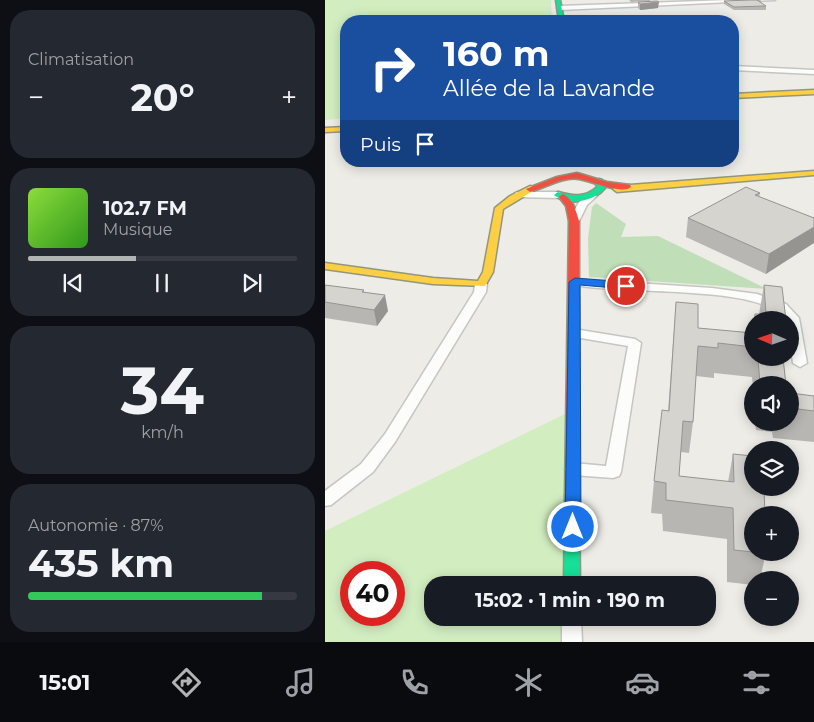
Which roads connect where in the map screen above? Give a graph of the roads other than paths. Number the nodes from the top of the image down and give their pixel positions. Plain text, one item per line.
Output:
1 (772, 0) edge
2 (559, 4) edge
3 (739, 68) edge
4 (814, 72) edge
5 (814, 92) edge
6 (739, 96) edge
7 (340, 129) edge
8 (325, 130) edge
9 (573, 167) edge
10 (575, 167) edge
11 (814, 173) edge
12 (586, 177) junction
13 (558, 180) junction
14 (596, 191) junction
15 (518, 195) junction
16 (561, 196) junction
17 (574, 221) junction
18 (325, 266) edge
19 (575, 282) junction
20 (481, 284) junction
21 (574, 334) junction
22 (800, 364) dead end
23 (573, 469) junction
24 (325, 500) edge
25 (572, 576) edge
26 (572, 626) edge
27 (572, 642) edge

1 - 2 street
3 - 4 street
5 - 6 street
7 - 8 street
9 - 13 street
10 - 12 street
11 - 14 street
12 - 13 street
12 - 14 street
13 - 15 street
13 - 16 street
14 - 16 street
14 - 17 street
15 - 16 street
15 - 20 street
16 - 17 street
17 - 19 street
18 - 20 street
19 - 21 street
19 - 22 street
20 - 24 street
21 - 23 street
21 - 23 street
23 - 25 street
26 - 27 street

